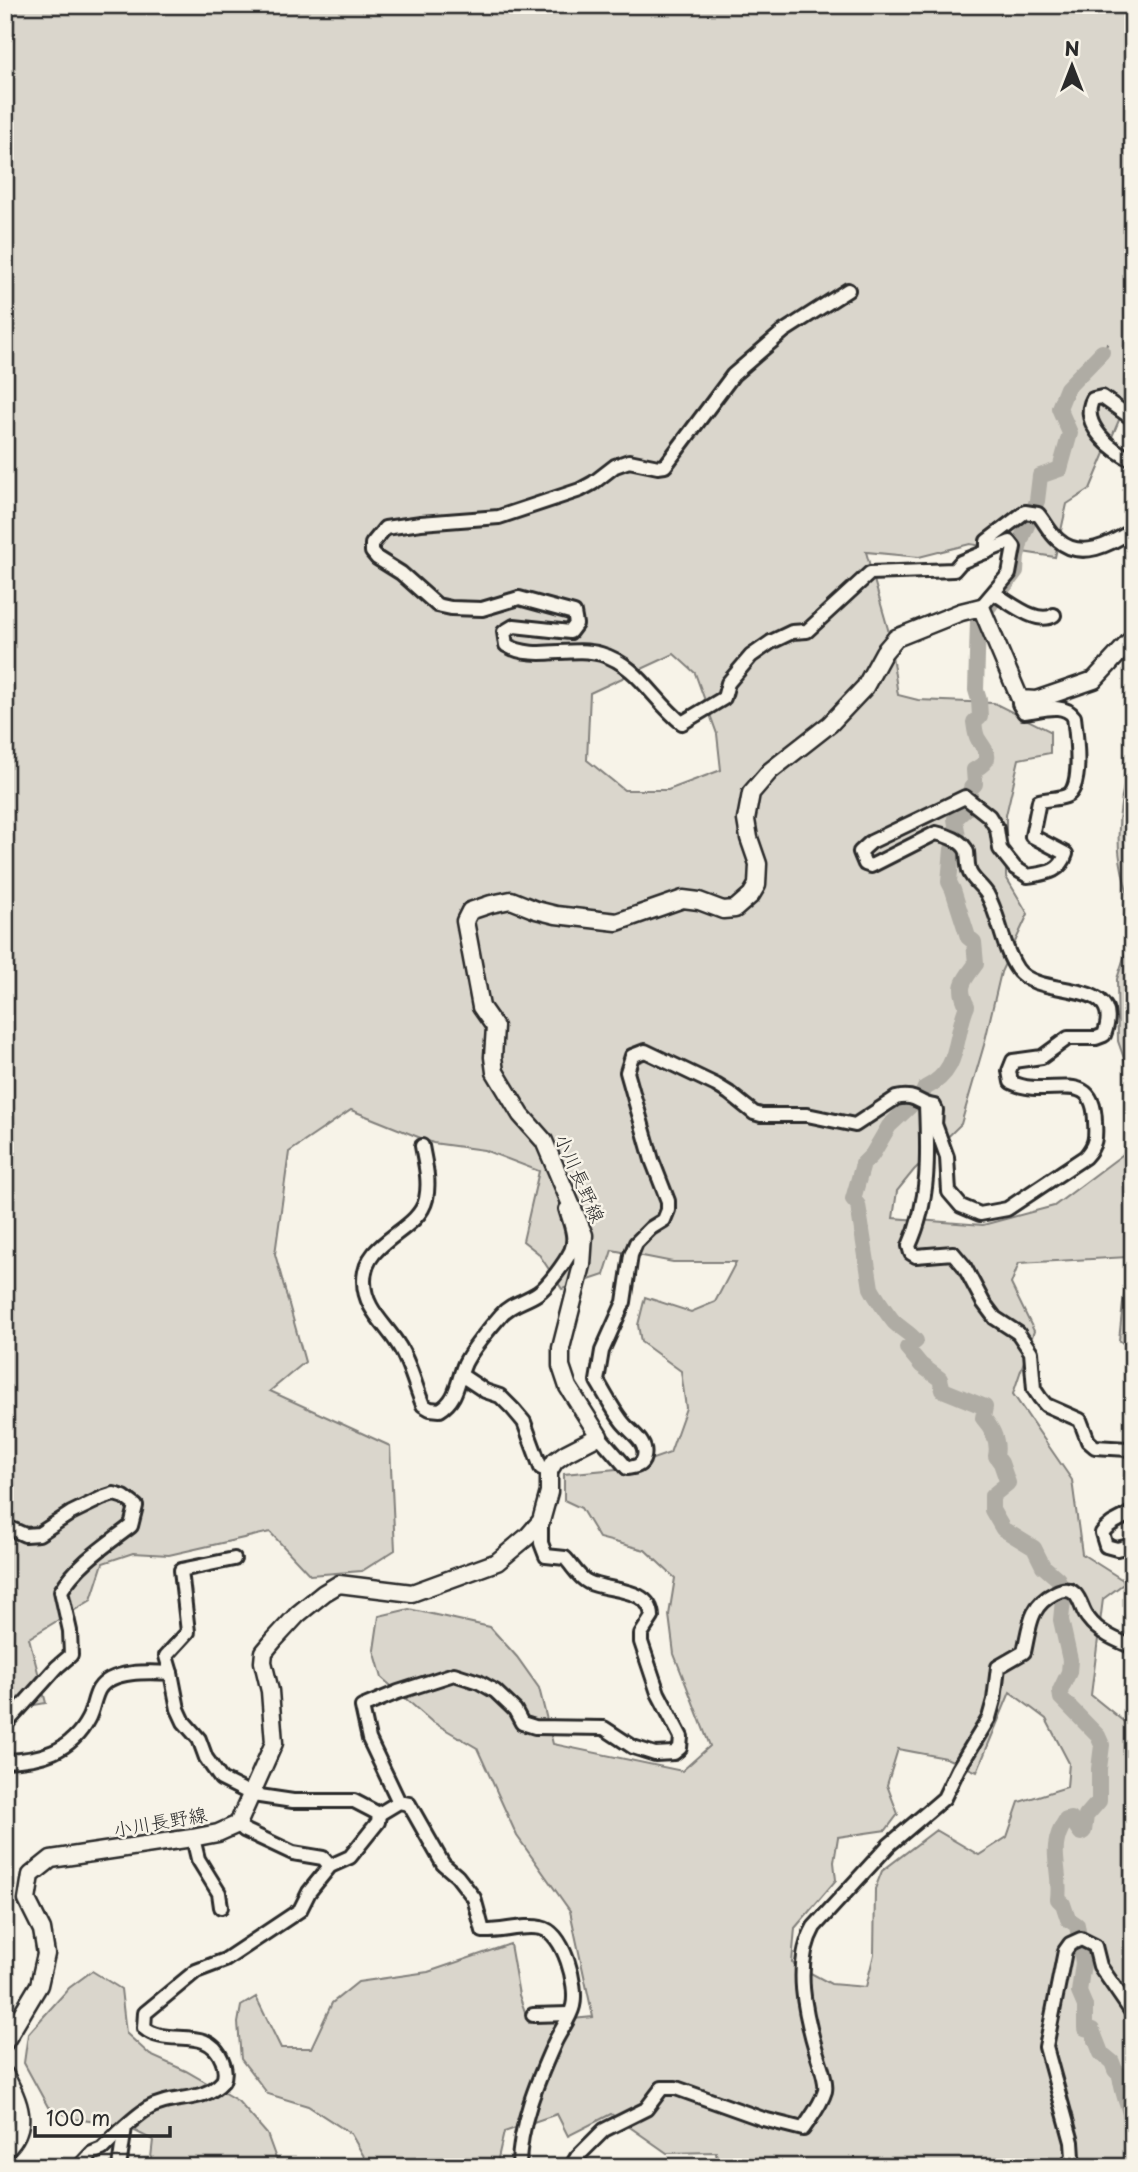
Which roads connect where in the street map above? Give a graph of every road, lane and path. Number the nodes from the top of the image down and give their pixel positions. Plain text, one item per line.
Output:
1 (848, 290) dead end
2 (1133, 419) edge
3 (1133, 460) edge
4 (1133, 530) edge
5 (987, 552) junction
6 (995, 594) junction
7 (981, 607) junction
8 (1054, 615) dead end
9 (1133, 638) edge
10 (1020, 699) junction
11 (926, 1105) junction
12 (422, 1146) dead end
13 (570, 1203) junction
14 (461, 1376) junction
15 (599, 1436) junction
16 (1133, 1452) edge
17 (549, 1471) junction
18 (1133, 1511) edge
19 (541, 1521) junction
20 (5, 1526) edge
21 (1133, 1545) edge
22 (234, 1559) dead end
23 (1133, 1647) edge
24 (171, 1674) junction
25 (5, 1725) edge
26 (5, 1761) edge
27 (253, 1795) junction
28 (399, 1802) junction
29 (379, 1814) junction
30 (239, 1824) junction
31 (193, 1838) junction
32 (330, 1866) junction
33 (221, 1907) dead end
34 (569, 2014) junction
35 (1133, 2014) edge
36 (533, 2015) dead end
37 (12, 2020) edge
38 (5, 2042) edge
39 (5, 2075) edge
40 (125, 2126) junction
41 (5, 2150) edge
42 (79, 2167) edge
43 (119, 2167) edge
44 (519, 2167) edge
45 (571, 2167) edge
46 (1066, 2167) edge

1 - 5 street
2 - 3 street
4 - 5 street
5 - 6 street
6 - 7 street
6 - 8 street
7 - 10 main road
7 - 13 main road, 小川長野線
9 - 10 main road
10 - 11 street
11 - 15 street
11 - 16 street
12 - 14 street
13 - 14 street
13 - 15 main road, 小川長野線
14 - 17 street
15 - 17 main road
17 - 19 main road
18 - 21 street
19 - 27 main road
19 - 28 street
20 - 25 street
22 - 24 street
23 - 45 street
24 - 26 street
24 - 27 street
27 - 29 street
27 - 30 main road
28 - 29 street
28 - 34 street
29 - 32 street
30 - 31 main road, 小川長野線
30 - 32 street
31 - 33 street
31 - 37 main road, 小川長野線
32 - 40 street
34 - 36 street
34 - 44 street
35 - 46 street
37 - 38 main road, 小川長野線
39 - 41 main road
40 - 42 street
40 - 43 street

